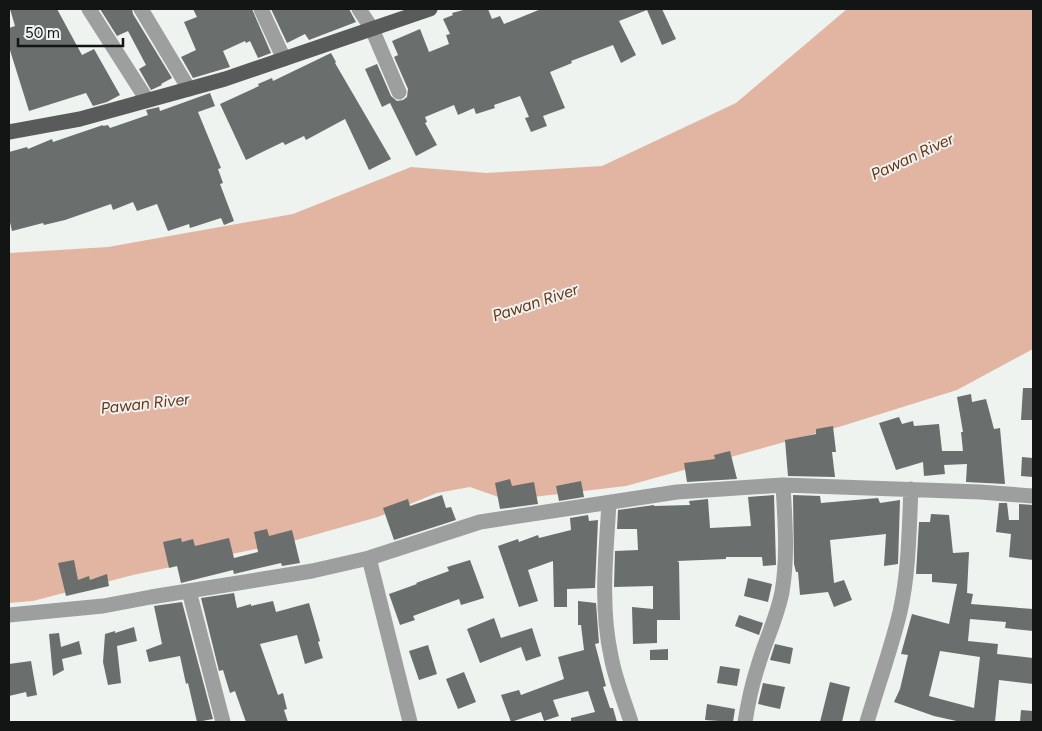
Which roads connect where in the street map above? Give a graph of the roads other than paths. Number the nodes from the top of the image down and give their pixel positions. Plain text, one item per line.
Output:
1 (89, 9) edge
2 (141, 9) edge
3 (261, 9) edge
4 (360, 9) edge
5 (430, 9) edge
6 (372, 28) junction
7 (284, 59) junction
8 (189, 89) junction
9 (399, 92) dead end
10 (147, 100) junction
11 (9, 132) edge
12 (783, 485) junction
13 (911, 489) junction
14 (1033, 496) edge
15 (609, 503) junction
16 (369, 558) junction
17 (189, 591) junction
18 (9, 615) edge
19 (223, 722) edge
20 (410, 722) edge
21 (631, 722) edge
22 (744, 722) edge
23 (866, 722) edge

1 - 10 street
2 - 8 street
3 - 7 street
4 - 6 street
5 - 6 main road
6 - 7 main road
6 - 9 street
7 - 8 main road
8 - 10 main road
10 - 11 main road
12 - 13 street
12 - 15 street
12 - 22 street
13 - 14 street
13 - 23 street
15 - 16 street
15 - 21 street
16 - 17 street
16 - 20 street
17 - 18 street
17 - 19 street

